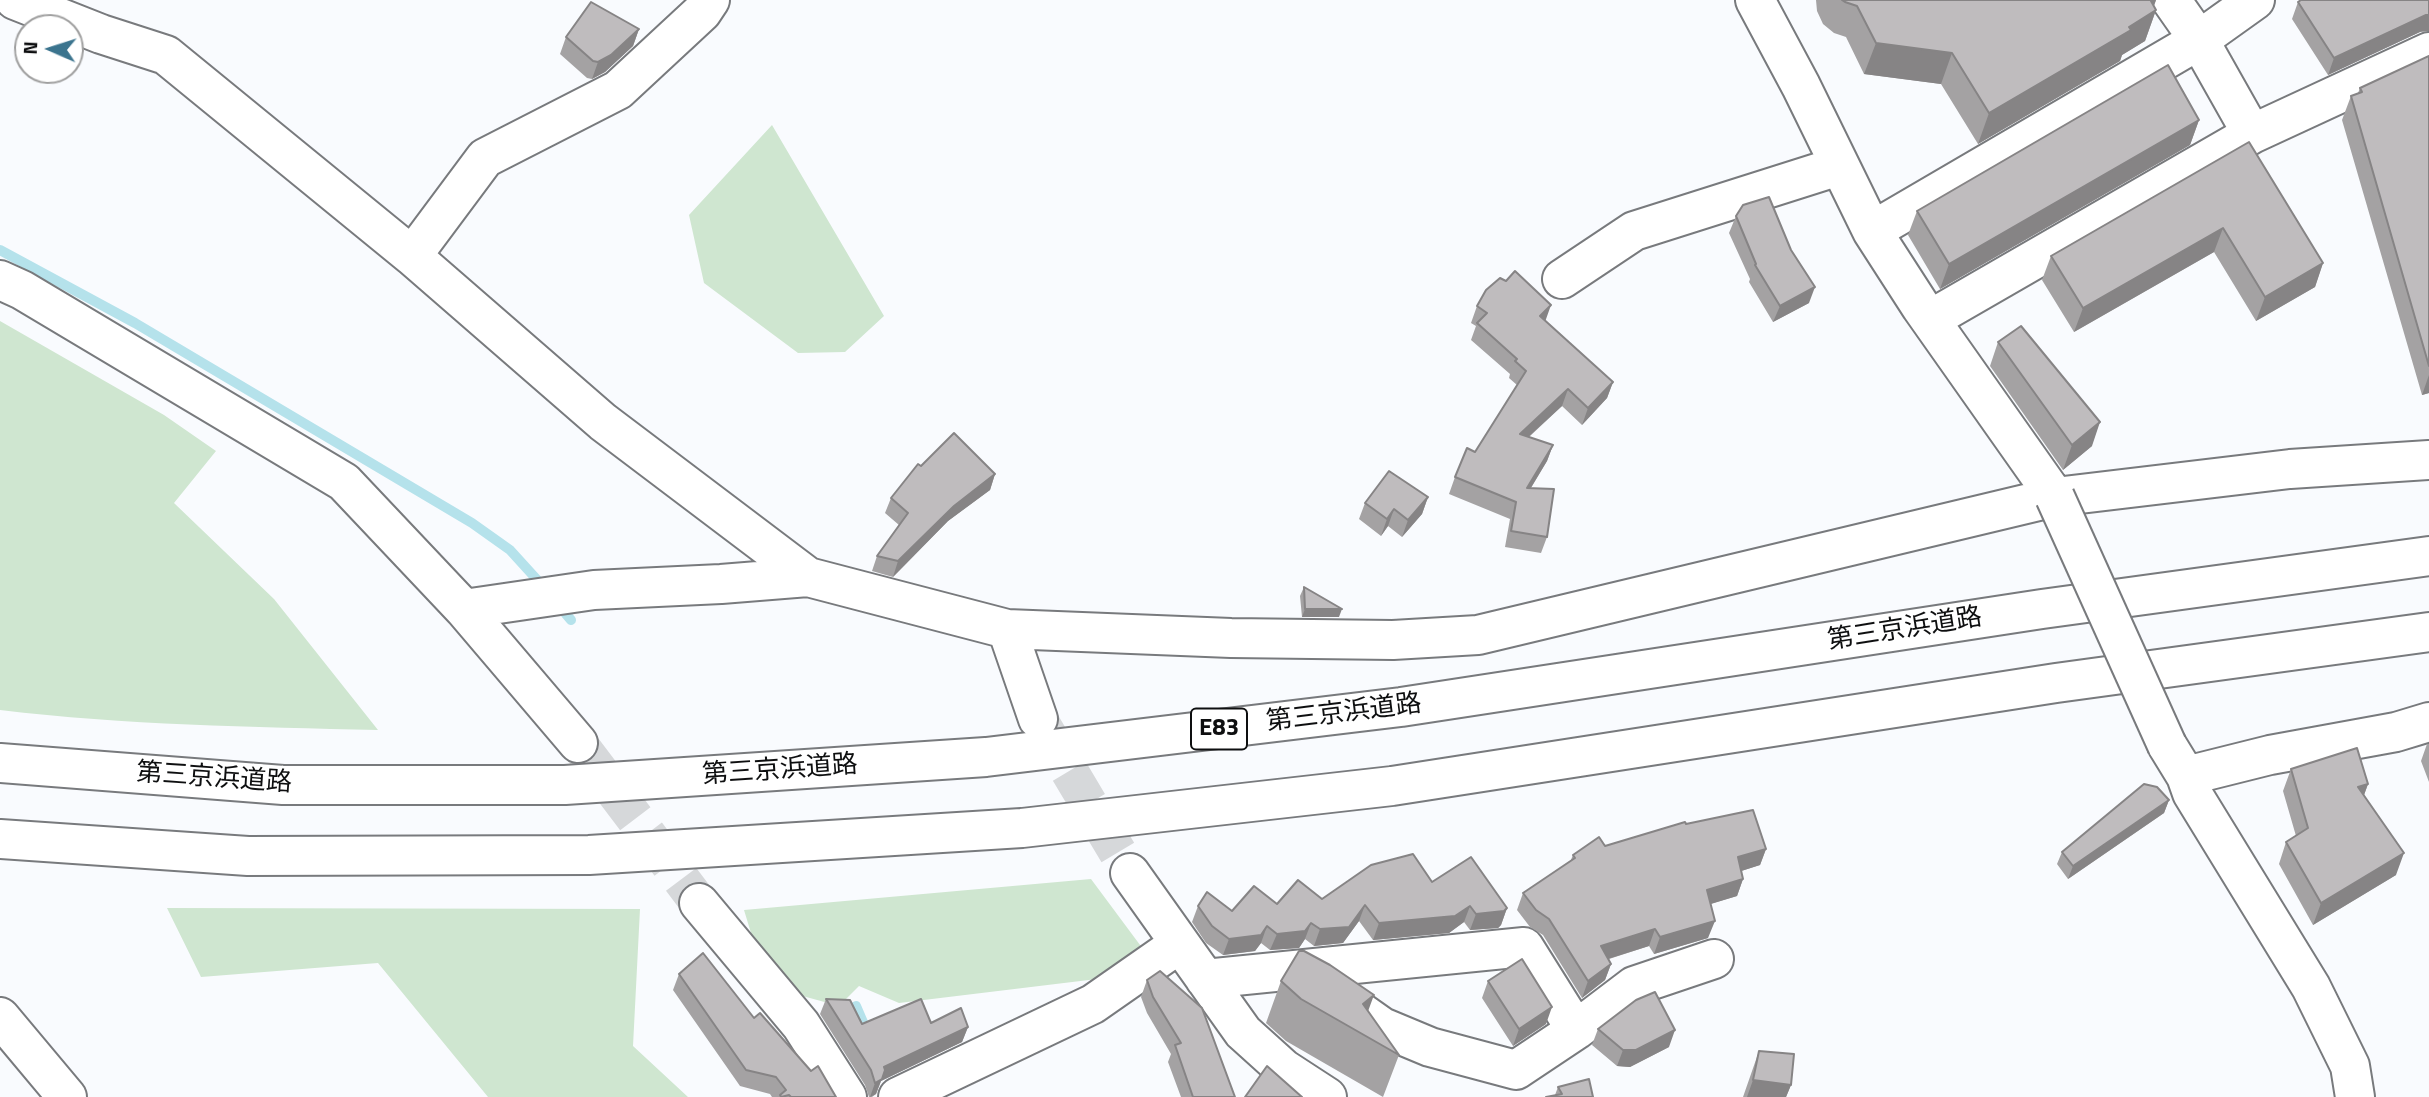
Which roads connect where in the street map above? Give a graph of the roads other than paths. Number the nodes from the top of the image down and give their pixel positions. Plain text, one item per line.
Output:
1 (15, 0) edge
2 (709, 0) edge
3 (1755, 0) edge
4 (2171, 0) edge
5 (2255, 0) edge
6 (2199, 40) junction
7 (2429, 52) edge
8 (2252, 134) junction
9 (1839, 166) junction
10 (1872, 231) junction
11 (412, 256) junction
12 (1562, 279) dead end
13 (0, 280) edge
14 (1931, 319) junction
15 (2429, 460) edge
16 (2055, 497) junction
17 (2429, 556) edge
18 (808, 577) junction
19 (464, 609) junction
20 (1007, 629) junction
21 (2429, 632) edge
22 (1038, 719) tunnel mouth
23 (2429, 722) edge
24 (578, 743) tunnel mouth
25 (2177, 760) junction
26 (0, 763) edge
27 (0, 839) edge
28 (1130, 873) tunnel mouth
29 (699, 903) tunnel mouth
30 (1179, 944) junction
31 (1714, 959) dead end
32 (1300, 970) junction
33 (1205, 979) junction
34 (0, 1017) edge
35 (1576, 1030) junction
36 (67, 1097) edge
37 (847, 1097) edge
38 (898, 1097) edge
39 (1327, 1097) edge
40 (2355, 1097) edge

1 - 11 main road
2 - 11 main road
3 - 9 main road
4 - 6 main road
5 - 6 main road
6 - 8 main road
6 - 10 main road
7 - 8 main road
8 - 14 main road
9 - 10 main road
9 - 12 main road
10 - 14 main road
11 - 18 main road
13 - 19 main road
14 - 16 main road
15 - 16 main road
16 - 20 main road
16 - 25 main road, bridge
17 - 26 main road, 第三京浜道路 / E83
18 - 19 main road
18 - 20 main road
19 - 24 main road
20 - 22 main road
21 - 27 main road
23 - 25 main road
25 - 40 main road
28 - 30 main road
29 - 37 main road
30 - 33 main road
30 - 38 main road
31 - 35 main road
32 - 33 main road
32 - 35 main road
32 - 35 main road
33 - 39 main road
34 - 36 main road

